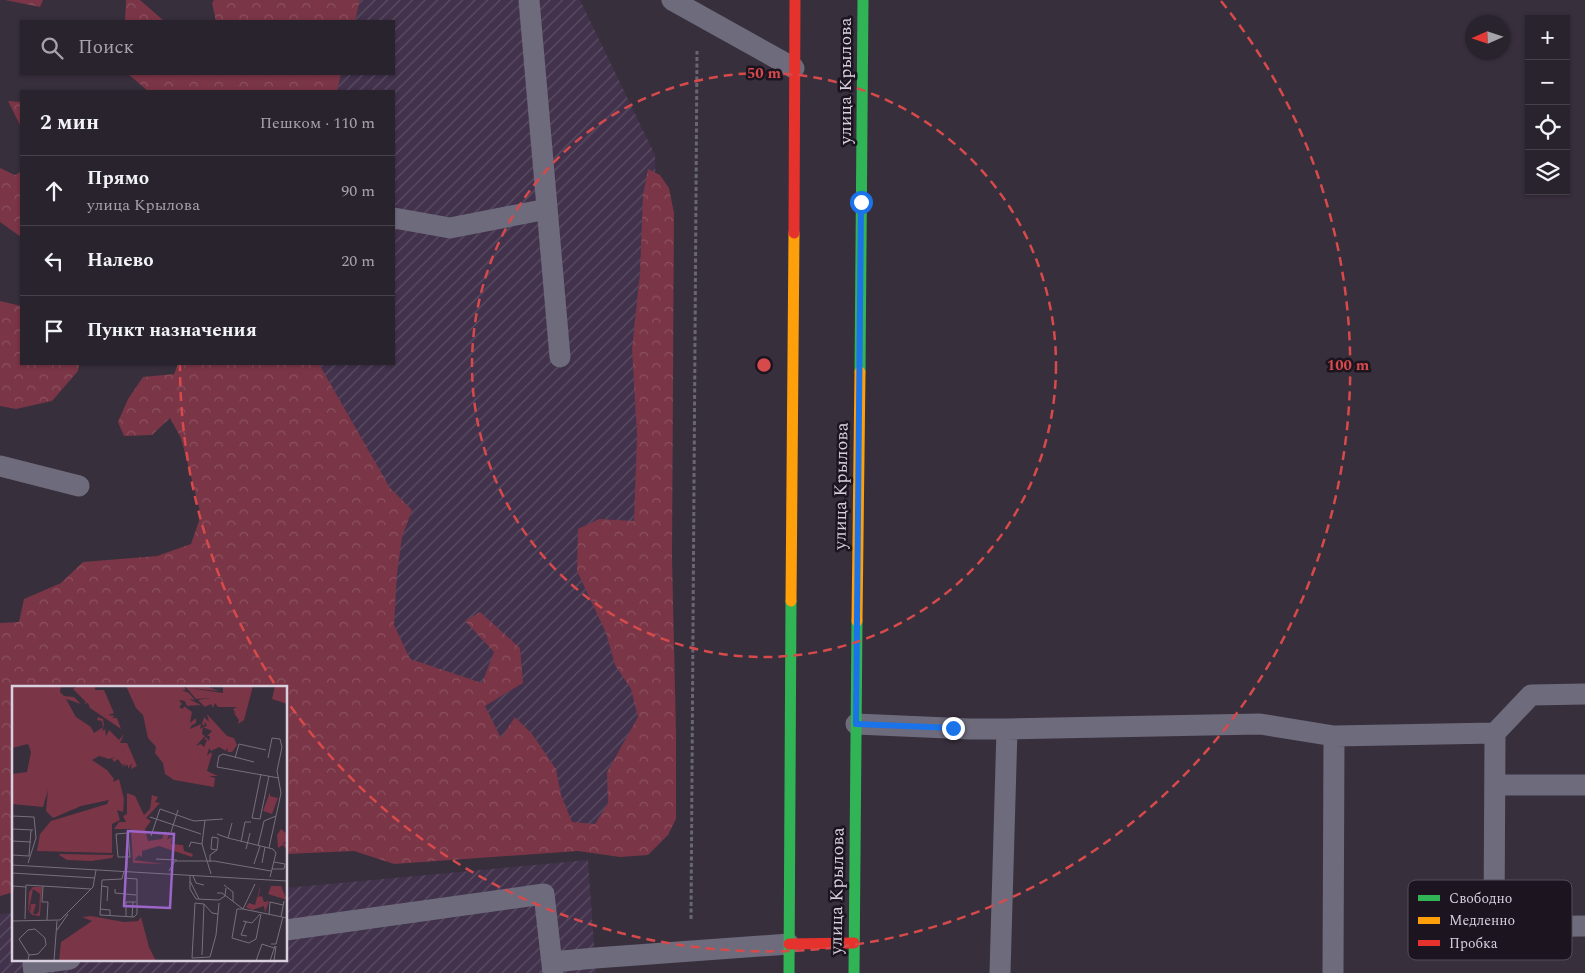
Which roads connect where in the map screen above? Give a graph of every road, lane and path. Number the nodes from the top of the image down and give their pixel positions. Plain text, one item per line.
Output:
1 (529, 0) edge
2 (672, 0) edge
3 (795, 0) edge
4 (863, 0) edge
5 (697, 14) junction
6 (794, 68) junction
7 (547, 209) junction
8 (395, 218) edge
9 (560, 357) dead end
10 (0, 466) edge
11 (79, 486) dead end
12 (1585, 694) edge
13 (856, 724) junction
14 (1007, 729) junction
15 (1495, 733) junction
16 (1334, 736) junction
17 (1496, 784) junction
18 (1585, 785) edge
19 (1495, 880) edge
20 (1572, 926) edge
21 (1585, 926) edge
22 (288, 930) edge
23 (854, 943) junction
24 (789, 944) junction
25 (691, 951) junction
26 (63, 960) edge
27 (553, 968) edge
28 (34, 973) edge
29 (789, 973) edge
30 (854, 973) edge
31 (1000, 973) edge
32 (1333, 973) edge

1 - 7 lane
2 - 5 lane
3 - 6 main road
4 - 13 main road, улица Крылова
5 - 6 lane
5 - 25 path
6 - 24 main road
7 - 8 lane
7 - 9 lane
10 - 11 lane
12 - 15 lane
13 - 14 lane
13 - 23 main road, улица Крылова
14 - 16 lane
14 - 31 lane
15 - 16 lane
15 - 17 lane
16 - 32 lane
17 - 18 lane
17 - 19 lane
20 - 21 lane
22 - 27 lane
23 - 24 main road
23 - 30 main road, улица Крылова
24 - 25 lane
24 - 29 main road
25 - 27 lane
26 - 28 lane

